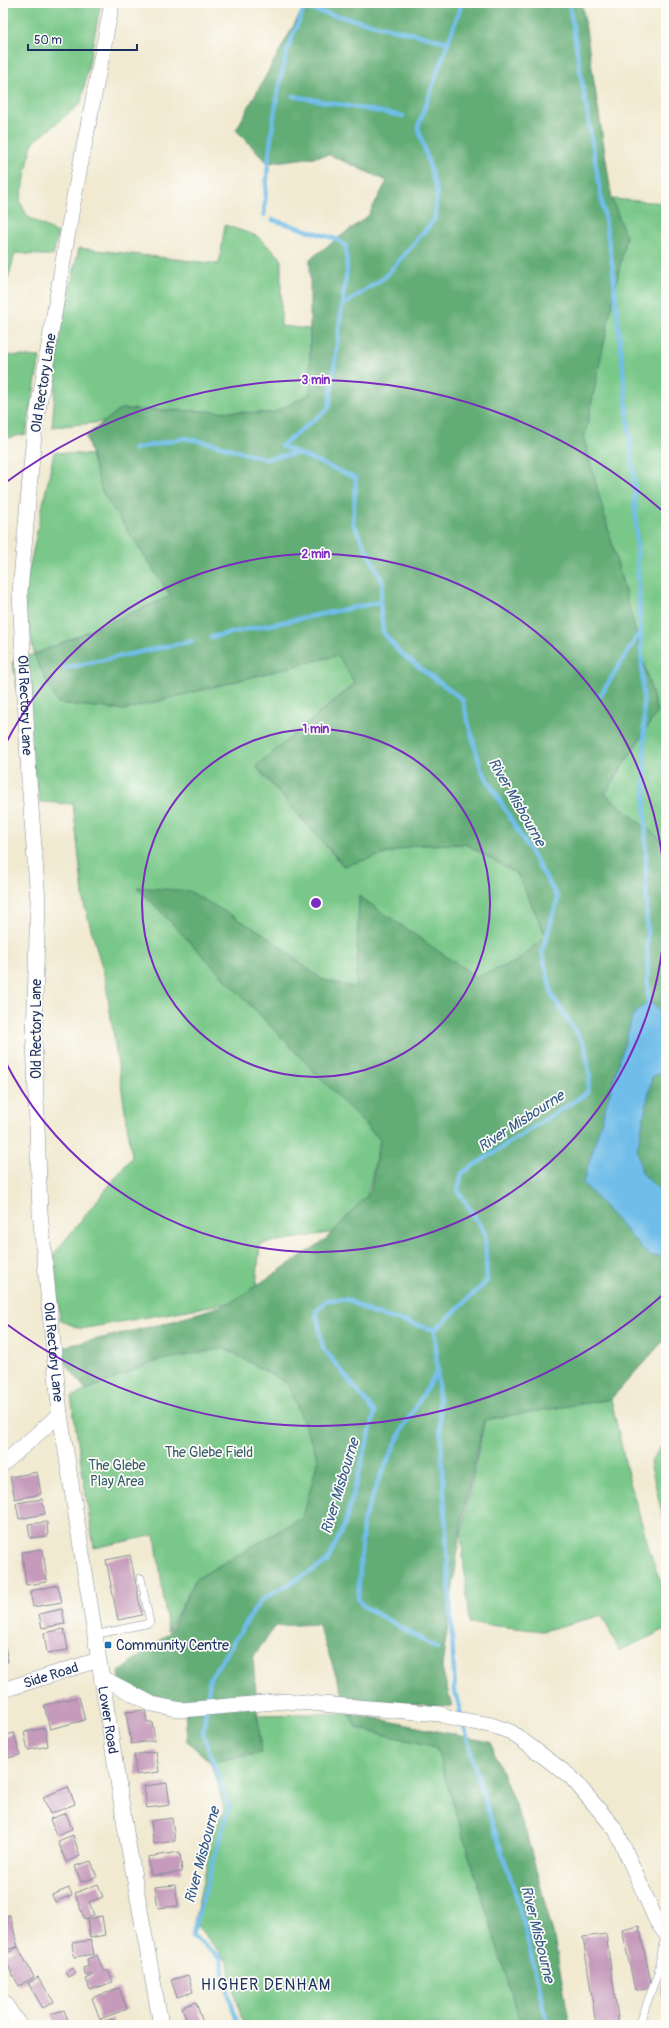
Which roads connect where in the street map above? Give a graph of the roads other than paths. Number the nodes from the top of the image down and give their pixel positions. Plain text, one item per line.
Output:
1 (112, 3) edge
2 (60, 1414) junction
3 (3, 1464) edge
4 (141, 1578) dead end
5 (94, 1635) junction
6 (98, 1660) junction
7 (101, 1677) junction
8 (3, 1690) edge
9 (666, 1934) edge
10 (3, 2001) edge
11 (18, 2025) edge
12 (161, 2025) edge
13 (639, 2025) edge

1 - 2 street, Old Rectory Lane
2 - 3 street
2 - 5 street, Lower Road
4 - 5 lane
5 - 6 street, Lower Road
6 - 7 street, Lower Road
6 - 8 street, Side Road
7 - 9 street
7 - 12 street, Lower Road
9 - 13 lane
10 - 11 street

